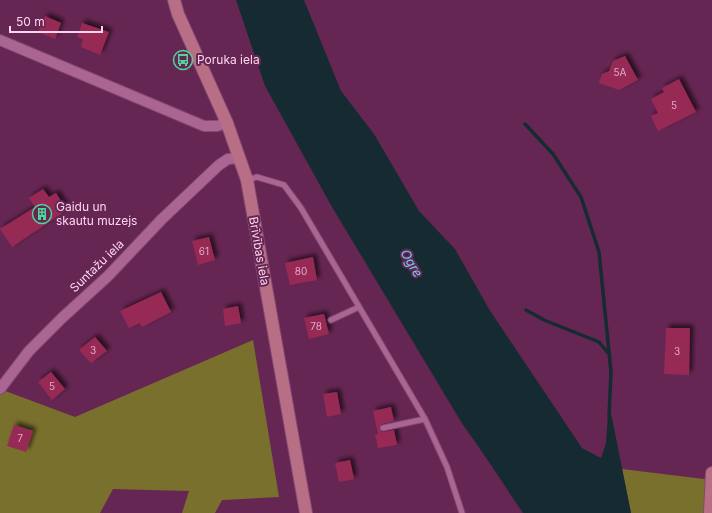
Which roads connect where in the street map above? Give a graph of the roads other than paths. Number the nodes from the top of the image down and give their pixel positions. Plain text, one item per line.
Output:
1 (174, 0) edge
2 (0, 40) edge
3 (227, 123) junction
4 (240, 158) junction
5 (247, 180) junction
6 (360, 307) junction
7 (331, 320) dead end
8 (0, 389) edge
9 (425, 419) junction
10 (383, 428) dead end
11 (712, 473) edge
12 (306, 513) edge
13 (462, 513) edge
14 (710, 513) edge

1 - 3 main road, Brīvības iela
2 - 3 street
3 - 4 main road, Brīvības iela
4 - 5 main road, Brīvības iela
4 - 8 street, Suntažu iela
5 - 6 lane
5 - 12 main road, Brīvības iela
6 - 7 lane
6 - 9 lane
9 - 10 lane
9 - 13 lane
11 - 14 main road

